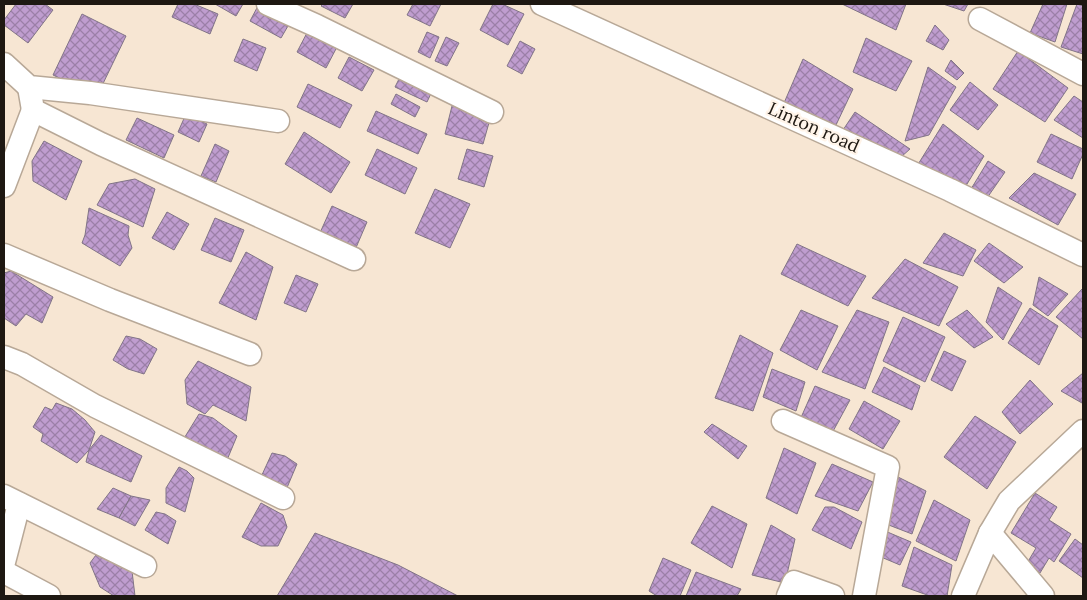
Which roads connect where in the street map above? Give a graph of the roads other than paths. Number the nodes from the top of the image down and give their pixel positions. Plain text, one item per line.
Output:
1 (268, 4) edge
2 (542, 4) edge
3 (980, 19) dead end
4 (4, 64) edge
5 (1083, 74) edge
6 (29, 87) junction
7 (33, 110) junction
8 (492, 112) dead end
9 (278, 121) dead end
10 (4, 186) edge
11 (4, 255) edge
12 (1083, 255) edge
13 (354, 260) dead end
14 (250, 354) dead end
15 (4, 357) edge
16 (783, 421) dead end
17 (1083, 431) edge
18 (283, 498) dead end
19 (11, 500) edge
20 (990, 533) junction
21 (4, 562) edge
22 (145, 566) dead end
23 (4, 572) edge
24 (49, 596) edge
25 (788, 596) edge
26 (833, 596) edge
27 (864, 596) edge
28 (963, 596) edge
29 (1043, 596) edge

1 - 8 street
2 - 12 street, Linton road
3 - 5 street
4 - 6 street
6 - 7 street
6 - 9 street
7 - 10 street
7 - 13 street
11 - 14 street
15 - 18 street
16 - 27 street
17 - 20 street
19 - 21 street
19 - 22 street
20 - 28 street
20 - 29 street
23 - 24 street
25 - 26 street

